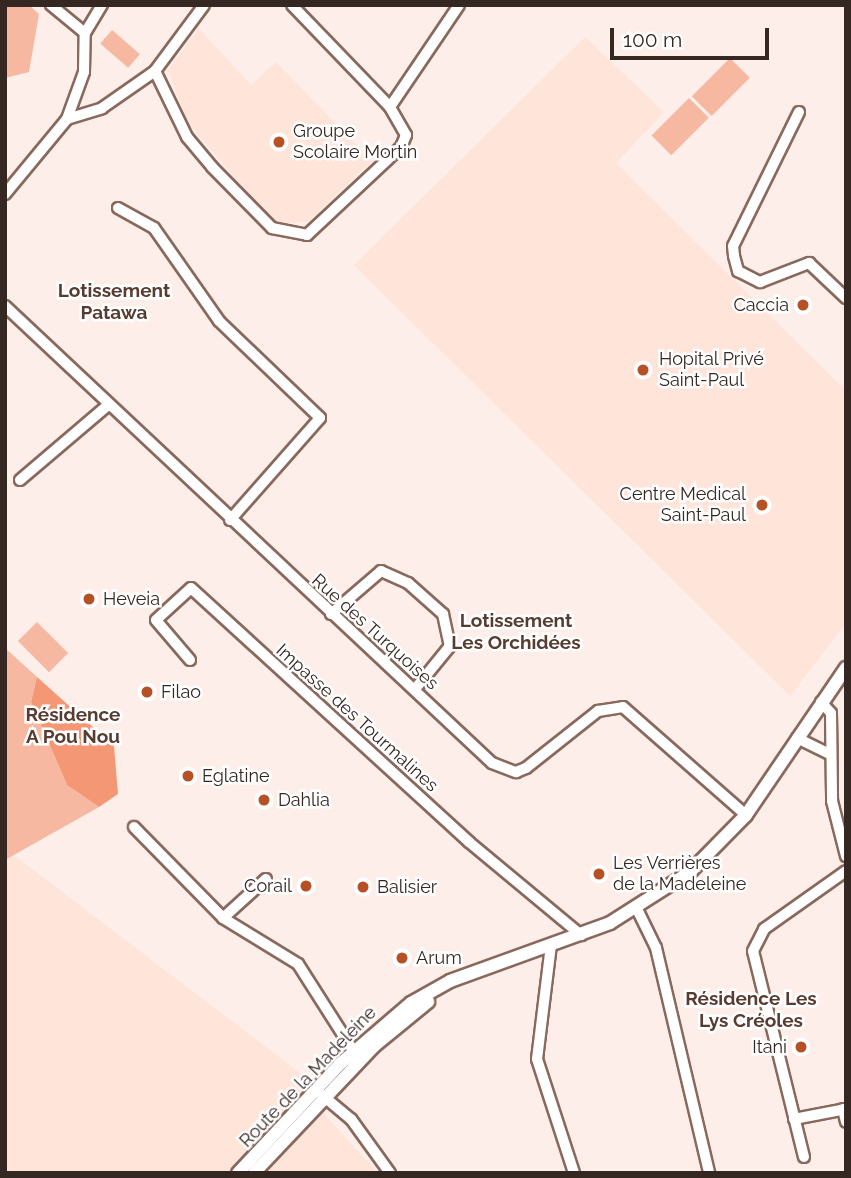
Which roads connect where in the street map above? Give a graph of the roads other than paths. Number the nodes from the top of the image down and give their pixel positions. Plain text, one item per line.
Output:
1 (51, 5) edge
2 (102, 5) edge
3 (204, 5) edge
4 (292, 5) edge
5 (459, 5) edge
6 (85, 33) junction
7 (155, 71) junction
8 (390, 107) junction
9 (799, 112) dead end
10 (66, 119) junction
11 (5, 194) edge
12 (118, 208) dead end
13 (846, 298) edge
14 (5, 306) edge
15 (107, 406) junction
16 (20, 480) dead end
17 (230, 520) junction
18 (331, 614) junction
19 (190, 660) dead end
20 (846, 668) edge
21 (415, 689) junction
22 (821, 702) junction
23 (797, 738) junction
24 (828, 753) junction
25 (747, 814) junction
26 (134, 827) dead end
27 (846, 856) edge
28 (846, 871) edge
29 (266, 879) dead end
30 (637, 909) junction
31 (223, 918) junction
32 (580, 935) junction
33 (551, 945) junction
34 (479, 971) junction
35 (354, 1052) junction
36 (321, 1094) junction
37 (844, 1109) edge
38 (794, 1119) junction
39 (846, 1122) edge
40 (804, 1157) dead end
41 (238, 1173) edge
42 (254, 1173) edge
43 (390, 1173) edge
44 (574, 1173) edge
45 (709, 1173) edge

1 - 6 street
2 - 6 street
3 - 7 street
4 - 8 street
5 - 8 street
6 - 10 street
7 - 8 street
7 - 10 street
9 - 13 street
10 - 11 street
12 - 17 street
14 - 15 street, Rue des Turquoises
15 - 16 street
15 - 17 street, Rue des Turquoises
17 - 18 street, Rue des Turquoises
18 - 21 street, Rue des Turquoises
18 - 21 street
19 - 32 street, Impasse des Tourmalines
20 - 22 main road, Route de la Madeleine
21 - 25 street, Rue des Turquoises
22 - 23 main road, Route de la Madeleine
22 - 24 street
23 - 24 street
23 - 25 main road, Route de la Madeleine
24 - 27 street
25 - 30 main road, Route de la Madeleine
26 - 31 street
28 - 38 street
29 - 31 street
30 - 32 main road, Route de la Madeleine
30 - 45 street
31 - 35 street
32 - 33 main road, Route de la Madeleine
33 - 34 main road, Route de la Madeleine
33 - 44 street
34 - 35 main road, Route de la Madeleine
34 - 36 main road, Route de la Madeleine
35 - 36 main road, Route de la Madeleine
36 - 41 main road, Route de la Madeleine
36 - 42 main road, Route de la Madeleine
36 - 43 street
37 - 38 street
37 - 39 street
38 - 40 street

